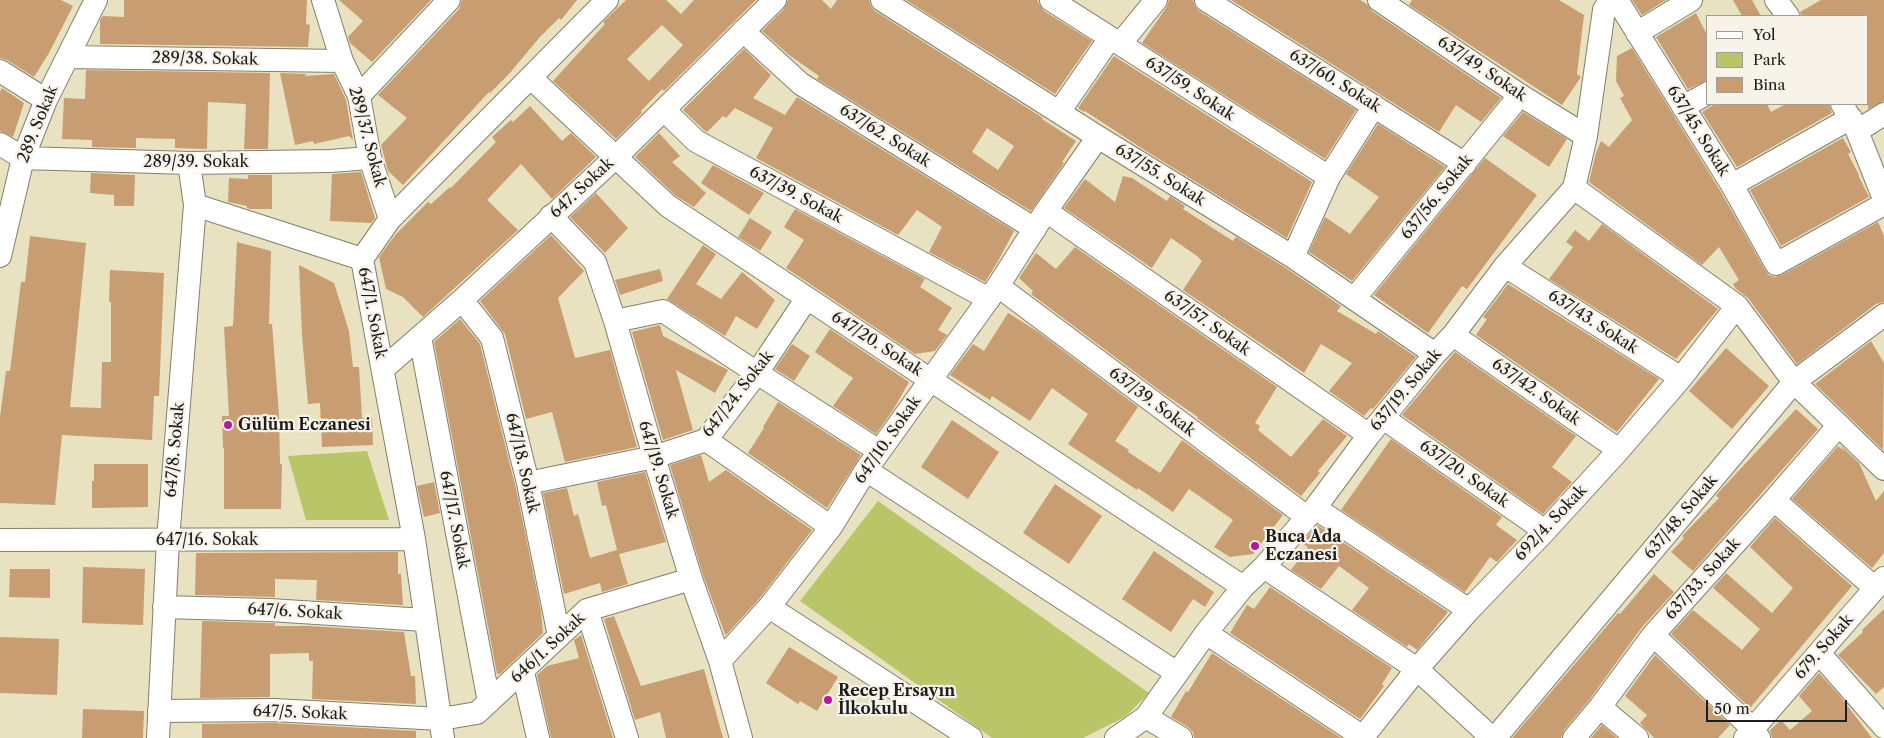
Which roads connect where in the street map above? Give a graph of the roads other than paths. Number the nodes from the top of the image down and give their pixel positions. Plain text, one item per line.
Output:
1 (322, 0) edge
2 (449, 0) edge
3 (607, 0) edge
4 (775, 0) edge
5 (882, 0) edge
6 (1051, 0) edge
7 (1156, 0) edge
8 (1206, 0) edge
9 (1379, 0) edge
10 (1691, 0) edge
11 (1776, 0) edge
12 (88, 3) edge
13 (1605, 3) edge
14 (1787, 15) edge
15 (743, 31) junction
16 (1637, 33) junction
17 (1115, 41) junction
18 (68, 57) junction
19 (342, 61) junction
20 (0, 71) edge
21 (531, 78) junction
22 (1706, 94) edge
23 (1520, 95) junction
24 (359, 96) junction
25 (46, 100) junction
26 (1374, 106) junction
27 (1683, 107) junction
28 (664, 110) junction
29 (1060, 112) junction
30 (1884, 114) edge
31 (1850, 118) edge
32 (1586, 136) junction
33 (1098, 137) junction
34 (0, 144) edge
35 (617, 156) junction
36 (23, 158) junction
37 (370, 158) junction
38 (189, 163) junction
39 (1464, 164) junction
40 (1329, 178) junction
41 (1732, 185) junction
42 (1574, 188) junction
43 (1884, 199) edge
44 (1884, 204) edge
45 (195, 205) junction
46 (552, 216) junction
47 (390, 219) junction
48 (1040, 220) junction
49 (0, 256) edge
50 (1293, 257) junction
51 (362, 260) junction
52 (1504, 266) junction
53 (993, 293) junction
54 (807, 298) junction
55 (1354, 299) junction
56 (462, 300) junction
57 (1737, 306) junction
58 (1884, 314) edge
59 (615, 321) junction
60 (1453, 335) junction
61 (420, 337) junction
62 (1435, 354) junction
63 (383, 369) junction
64 (757, 373) junction
65 (1680, 378) junction
66 (931, 379) junction
67 (1794, 382) junction
68 (1383, 418) junction
69 (1839, 425) junction
70 (1369, 435) junction
71 (706, 440) junction
72 (1619, 450) junction
73 (879, 451) junction
74 (654, 457) junction
75 (1884, 469) edge
76 (866, 470) junction
77 (528, 483) junction
78 (1774, 500) junction
79 (1311, 513) junction
80 (831, 527) junction
81 (1545, 531) junction
82 (414, 539) junction
83 (0, 540) edge
84 (168, 540) junction
85 (1264, 567) junction
86 (692, 580) junction
87 (1880, 583) edge
88 (1243, 587) junction
89 (164, 607) junction
90 (768, 607) junction
91 (587, 610) junction
92 (1469, 610) junction
93 (425, 620) junction
94 (1206, 633) junction
95 (1653, 635) junction
96 (559, 636) junction
97 (1819, 653) junction
98 (720, 661) junction
99 (1417, 669) junction
100 (523, 672) junction
101 (1177, 673) junction
102 (488, 702) junction
103 (1600, 707) junction
104 (159, 712) junction
105 (1879, 712) edge
106 (1146, 716) junction
107 (442, 729) edge
108 (1752, 735) edge
109 (1363, 737) edge
110 (158, 738) edge
111 (538, 738) edge
112 (627, 738) edge
113 (741, 738) edge
114 (971, 738) edge
115 (1116, 738) edge
116 (1181, 738) edge
117 (1494, 738) edge
118 (1574, 738) edge
119 (1637, 738) edge

1 - 19 street, 289/37. Sokak
2 - 24 street
3 - 21 street, 647/1. Sokak
4 - 15 street, 647. Sokak
5 - 29 street, 637/55. Sokak
6 - 17 street, 637/59. Sokak
7 - 17 street
8 - 26 street, 637/60. Sokak
9 - 23 street, 637/49. Sokak
10 - 16 street
11 - 14 street
12 - 18 street, 289. Sokak
13 - 16 street, 637/45. Sokak
13 - 32 street, 637/19. Sokak
15 - 28 street, 647. Sokak
15 - 48 street, 637/62. Sokak
16 - 27 street, 637/45. Sokak
17 - 29 street
17 - 40 street, 637/59. Sokak
18 - 19 street, 289/38. Sokak
18 - 25 street, 289. Sokak
19 - 24 street, 289/37. Sokak
20 - 25 street
21 - 35 street, 647/20. Sokak
21 - 47 street, 647/1. Sokak
22 - 27 street
23 - 32 street, 637/49. Sokak
23 - 39 street, 637/56. Sokak
24 - 37 street, 289/37. Sokak
25 - 36 street, 289. Sokak
26 - 39 street, 637/60. Sokak
26 - 40 street
27 - 41 street, 637/45. Sokak
28 - 35 street, 647. Sokak
28 - 53 street, 637/39. Sokak
29 - 33 street, 637/55. Sokak
30 - 31 street
31 - 41 street
31 - 43 street
32 - 42 street, 637/19. Sokak
33 - 48 street, 647/10. Sokak
33 - 50 street, 637/55. Sokak
34 - 36 street
35 - 46 street, 647. Sokak
35 - 54 street, 647/20. Sokak
36 - 38 street, 289/39. Sokak
36 - 49 street, 289. Sokak
37 - 38 street, 289/39. Sokak
37 - 47 street, 289/37. Sokak
38 - 45 street, 647/8. Sokak
39 - 55 street, 637/56. Sokak
40 - 50 street
41 - 44 street, 637/45. Sokak
42 - 52 street, 637/19. Sokak
42 - 57 street
45 - 51 street
45 - 84 street, 647/8. Sokak
46 - 56 street, 647. Sokak
46 - 59 street, 647/19. Sokak
47 - 51 street, 647/1. Sokak
48 - 53 street, 647/10. Sokak
48 - 70 street, 637/57. Sokak
50 - 55 street, 637/55. Sokak
51 - 63 street, 647/1. Sokak
52 - 60 street, 637/19. Sokak
52 - 65 street, 637/43. Sokak
53 - 66 street, 647/10. Sokak
53 - 79 street, 637/39. Sokak
54 - 64 street, 647/24. Sokak
54 - 66 street, 647/20. Sokak
55 - 62 street, 637/55. Sokak
56 - 61 street, 647. Sokak
56 - 77 street, 647/18. Sokak
57 - 65 street, 692/4. Sokak
57 - 67 street
58 - 67 street, 637/48. Sokak
59 - 64 street
59 - 74 street, 647/19. Sokak
60 - 62 street, 637/19. Sokak
60 - 72 street, 637/42. Sokak
61 - 63 street, 647. Sokak
61 - 102 street, 647/17. Sokak
62 - 68 street, 637/19. Sokak
63 - 82 street, 647/1. Sokak
64 - 71 street, 647/24. Sokak
64 - 73 street
65 - 72 street, 692/4. Sokak
66 - 73 street, 647/10. Sokak
66 - 88 street, 647/20. Sokak
67 - 69 street
67 - 117 street, 637/48. Sokak
68 - 70 street, 637/19. Sokak
68 - 81 street, 637/20. Sokak
69 - 75 street
69 - 78 street, 637/33. Sokak
70 - 79 street, 637/19. Sokak
71 - 74 street, 647/24. Sokak
71 - 80 street
72 - 81 street, 692/4. Sokak
73 - 76 street, 647/10. Sokak
74 - 77 street, 647/24. Sokak
74 - 86 street, 647/19. Sokak
76 - 80 street, 647/10. Sokak
76 - 101 street
77 - 96 street, 647/18. Sokak
78 - 87 street
78 - 95 street, 637/33. Sokak
79 - 85 street, 637/19. Sokak
79 - 92 street, 637/39. Sokak
80 - 90 street, 647/10. Sokak
81 - 92 street, 692/4. Sokak
82 - 84 street, 647/16. Sokak
82 - 93 street, 647/1. Sokak
83 - 84 street, 647/16. Sokak
84 - 89 street, 647/8. Sokak
85 - 88 street, 637/19. Sokak
85 - 99 street
86 - 91 street, 646/1. Sokak
86 - 98 street, 647/19. Sokak
87 - 97 street, 679. Sokak
88 - 94 street, 637/19. Sokak
89 - 93 street, 647/6. Sokak
89 - 104 street, 647/8. Sokak
90 - 98 street, 647/10. Sokak
90 - 114 street
91 - 96 street, 646/1. Sokak
91 - 112 street
92 - 99 street, 692/4. Sokak
93 - 107 street, 647/1. Sokak
94 - 101 street, 637/19. Sokak
94 - 109 street
95 - 103 street, 637/33. Sokak
95 - 108 street
96 - 100 street, 646/1. Sokak
97 - 105 street
97 - 108 street, 679. Sokak
98 - 113 street, 647/19. Sokak
99 - 109 street, 692/4. Sokak
99 - 117 street
100 - 102 street, 646/1. Sokak
100 - 111 street
101 - 106 street, 637/19. Sokak
102 - 107 street, 646/1. Sokak
103 - 118 street, 637/33. Sokak
103 - 119 street
104 - 107 street, 647/5. Sokak
104 - 110 street, 647/8. Sokak
106 - 115 street, 637/19. Sokak
106 - 116 street

